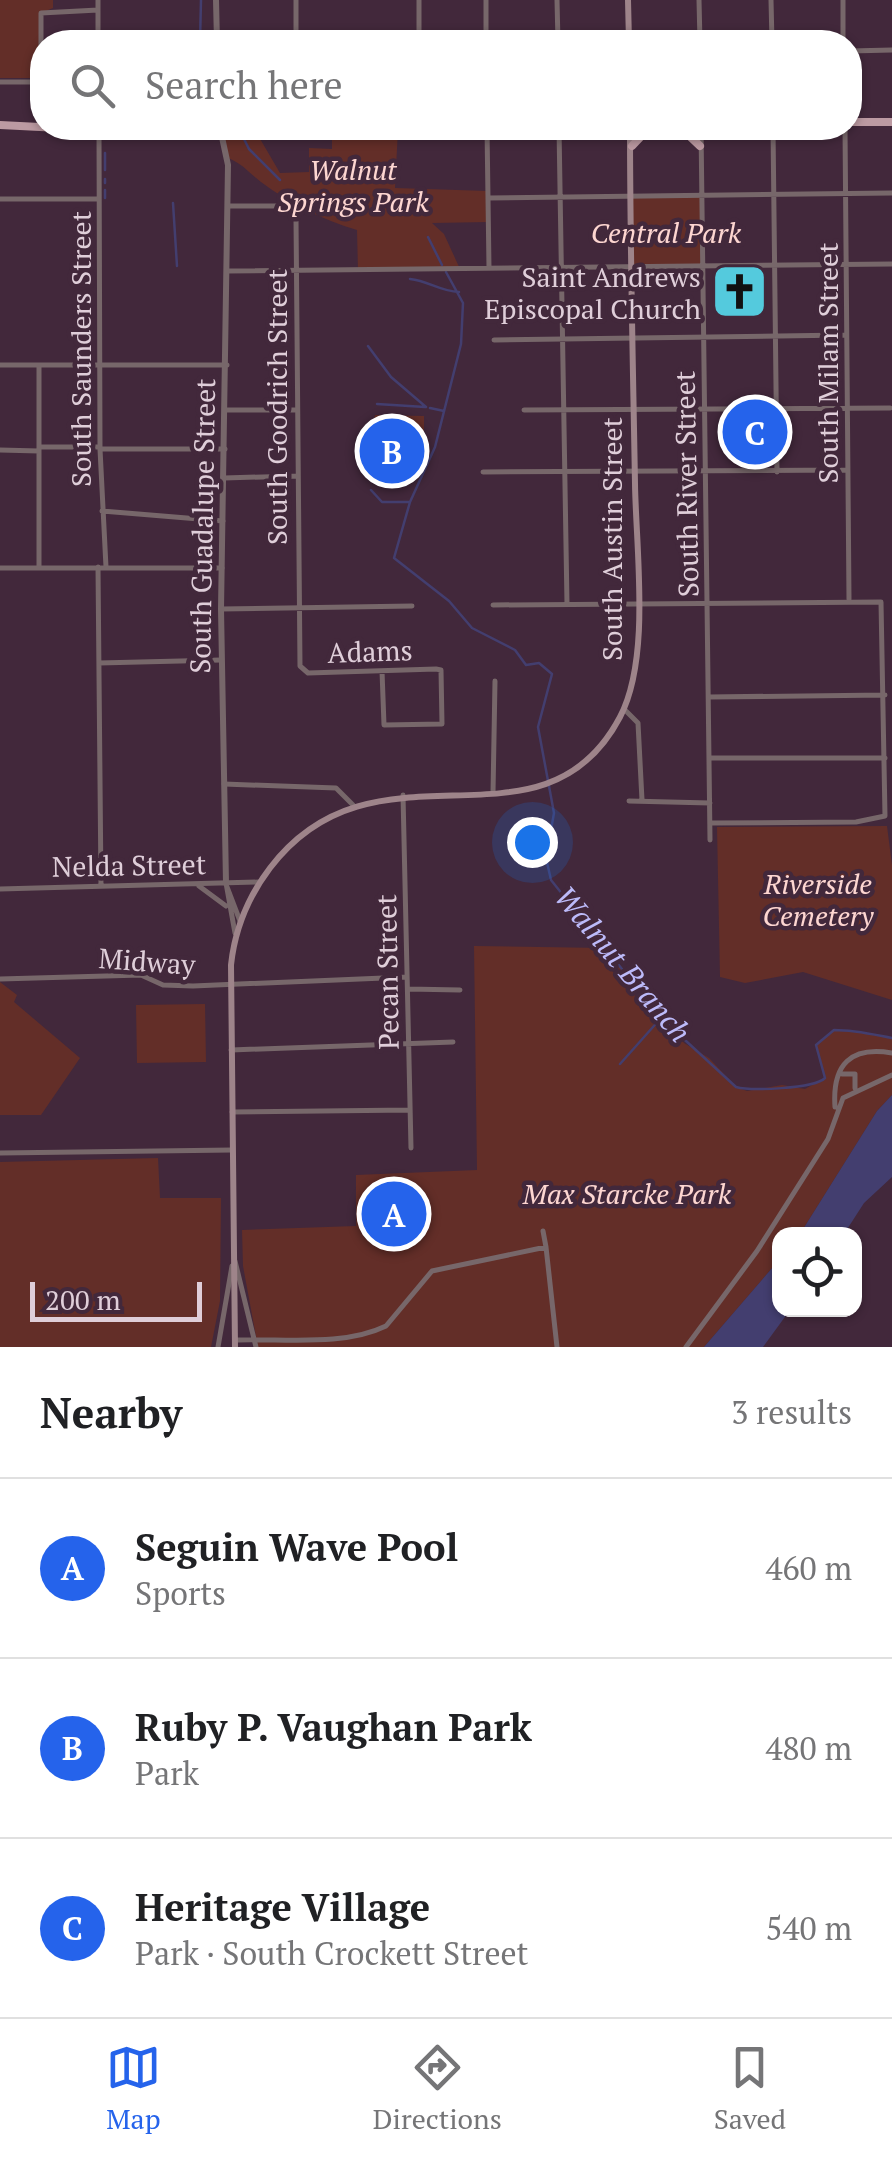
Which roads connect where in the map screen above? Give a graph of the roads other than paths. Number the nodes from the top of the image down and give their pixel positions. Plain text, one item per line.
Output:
1 (98, 0) edge
2 (216, 0) edge
3 (296, 0) edge
4 (418, 0) edge
5 (486, 0) edge
6 (558, 0) edge
7 (628, 0) edge
8 (699, 0) edge
9 (772, 0) edge
10 (842, 0) edge
11 (98, 10) junction
12 (43, 30) edge
13 (98, 30) edge
14 (217, 30) edge
15 (296, 30) edge
16 (419, 30) edge
17 (486, 30) edge
18 (558, 30) edge
19 (629, 30) edge
20 (700, 30) edge
21 (772, 30) edge
22 (843, 30) edge
23 (892, 50) edge
24 (862, 51) edge
25 (0, 82) edge
26 (30, 82) edge
27 (892, 122) edge
28 (0, 124) edge
29 (862, 124) edge
30 (30, 126) edge
31 (99, 140) edge
32 (224, 140) edge
33 (488, 140) edge
34 (559, 140) edge
35 (631, 140) edge
36 (638, 140) edge
37 (694, 140) edge
38 (700, 140) edge
39 (774, 140) edge
40 (847, 140) edge
41 (632, 146) junction
42 (700, 146) junction
43 (846, 193) junction
44 (774, 194) junction
45 (892, 194) edge
46 (700, 195) junction
47 (632, 196) junction
48 (559, 197) junction
49 (99, 198) junction
50 (488, 198) junction
51 (0, 199) edge
52 (228, 206) junction
53 (847, 264) junction
54 (892, 264) edge
55 (632, 266) junction
56 (774, 266) junction
57 (702, 267) junction
58 (489, 268) junction
59 (560, 268) junction
60 (227, 271) junction
61 (295, 271) junction
62 (847, 335) junction
63 (776, 337) junction
64 (633, 338) junction
65 (703, 338) junction
66 (494, 340) dead end
67 (562, 340) junction
68 (0, 365) edge
69 (39, 365) junction
70 (100, 365) junction
71 (226, 365) junction
72 (848, 407) junction
73 (890, 408) edge
74 (563, 409) junction
75 (776, 409) junction
76 (226, 410) junction
77 (296, 410) junction
78 (524, 410) dead end
79 (634, 410) junction
80 (705, 410) junction
81 (100, 448) junction
82 (38, 449) junction
83 (224, 449) junction
84 (0, 450) edge
85 (848, 470) junction
86 (483, 472) dead end
87 (778, 472) junction
88 (635, 474) junction
89 (706, 474) junction
90 (564, 475) junction
91 (296, 476) junction
92 (224, 478) junction
93 (102, 511) junction
94 (223, 521) junction
95 (102, 567) junction
96 (0, 568) edge
97 (39, 568) junction
98 (222, 568) junction
99 (849, 599) junction
100 (708, 603) junction
101 (567, 604) junction
102 (637, 604) junction
103 (412, 606) dead end
104 (492, 606) dead end
105 (222, 609) junction
106 (298, 609) junction
107 (222, 660) junction
108 (99, 663) junction
109 (302, 670) joint
110 (382, 671) junction
111 (495, 680) dead end
112 (884, 696) junction
113 (709, 697) junction
114 (624, 710) junction
115 (710, 758) junction
116 (885, 758) junction
117 (224, 784) junction
118 (403, 795) junction
119 (493, 796) junction
120 (642, 800) junction
121 (629, 801) dead end
122 (710, 802) junction
123 (353, 805) junction
124 (711, 823) junction
125 (710, 840) dead end
126 (259, 882) junction
127 (226, 883) junction
128 (196, 884) junction
129 (101, 886) junction
130 (0, 889) edge
131 (227, 907) junction
132 (240, 921) junction
133 (235, 938) junction
134 (407, 977) junction
135 (0, 978) edge
136 (230, 984) junction
137 (408, 989) junction
138 (460, 990) dead end
139 (452, 1042) dead end
140 (408, 1044) junction
141 (232, 1050) junction
142 (892, 1053) edge
143 (892, 1075) edge
144 (839, 1078) junction
145 (849, 1093) junction
146 (410, 1110) junction
147 (232, 1112) junction
148 (834, 1125) junction
149 (411, 1148) dead end
150 (232, 1150) junction
151 (0, 1153) edge
152 (543, 1231) dead end
153 (546, 1247) junction
154 (233, 1253) junction
155 (255, 1343) edge
156 (235, 1344) edge
157 (218, 1347) edge
158 (558, 1347) edge
159 (686, 1347) edge

1 - 11 street
2 - 14 street
3 - 15 street
4 - 16 street
5 - 17 street
6 - 18 street
7 - 19 main road
8 - 20 street
9 - 21 street
10 - 22 street
11 - 12 street
11 - 13 street
23 - 24 street
25 - 26 street
27 - 29 main road
28 - 30 main road
31 - 49 street, South Saunders Street
32 - 52 street, South Guadalupe Street
33 - 50 street
34 - 48 street
35 - 41 main road, South Austin Street
36 - 41 main road
37 - 42 main road
38 - 42 street, South River Street
39 - 44 street
40 - 43 street, South Milam Street
41 - 47 main road, South Austin Street
42 - 46 street, South River Street
43 - 44 street
43 - 45 street
43 - 53 street, South Milam Street
44 - 46 street
44 - 56 street
46 - 47 street
46 - 57 street, South River Street
47 - 48 street
47 - 55 main road, South Austin Street
48 - 50 street
48 - 59 street
49 - 51 street
49 - 70 street, South Saunders Street
50 - 58 street
52 - 60 street, South Guadalupe Street
52 - 61 street, South Goodrich Street
53 - 54 street
53 - 56 street
53 - 62 street, South Milam Street
55 - 57 street
55 - 59 street
55 - 64 main road, South Austin Street
56 - 57 street
56 - 63 street
57 - 65 street, South River Street
58 - 59 street
58 - 61 street
59 - 67 street
60 - 61 street
60 - 71 street, South Guadalupe Street
61 - 77 street, South Goodrich Street
62 - 63 street
62 - 72 street, South Milam Street
63 - 65 street
63 - 75 street
64 - 65 street
64 - 67 street
64 - 79 main road, South Austin Street
65 - 80 street, South River Street
66 - 67 street
67 - 74 street
68 - 69 street
69 - 70 street
69 - 82 street
70 - 71 street
70 - 81 street, South Saunders Street
71 - 76 street, South Guadalupe Street
72 - 73 street
72 - 75 street
72 - 85 street, South Milam Street
74 - 78 street
74 - 79 street
74 - 90 street
75 - 80 street
75 - 87 street
76 - 77 street
76 - 83 street, South Guadalupe Street
77 - 91 street, South Goodrich Street
79 - 80 street
79 - 88 main road, South Austin Street
80 - 89 street, South River Street
81 - 82 street
81 - 83 street
81 - 93 street, South Saunders Street
82 - 84 street
82 - 97 street
83 - 92 street, South Guadalupe Street
85 - 87 street
85 - 99 street, South Milam Street
86 - 90 street
87 - 89 street
88 - 89 street
88 - 90 street
88 - 102 main road, South Austin Street
89 - 100 street, South River Street
90 - 101 street
91 - 92 street
91 - 106 street, South Goodrich Street
92 - 94 street, South Guadalupe Street
93 - 94 street
93 - 95 street, South Saunders Street
94 - 98 street, South Guadalupe Street
95 - 97 street
95 - 98 street
95 - 108 street, South Saunders Street
96 - 97 street
98 - 105 street, South Guadalupe Street
99 - 100 street
99 - 112 street
100 - 102 street
100 - 113 street, South River Street
101 - 102 street
101 - 104 street
102 - 114 main road, South Austin Street
103 - 106 street
105 - 106 street
105 - 107 street, South Guadalupe Street
106 - 109 street, South Goodrich Street
107 - 108 street
107 - 117 street, South Guadalupe Street
108 - 129 street, South Saunders Street
109 - 110 street, Adams
110 - 110 street, Adams
111 - 119 street
112 - 113 street
112 - 116 street
113 - 115 street, South River Street
114 - 119 main road, South Austin Street
114 - 120 street
115 - 116 street
115 - 122 street, South River Street
116 - 124 street
117 - 123 street
117 - 127 street, South Guadalupe Street
118 - 119 main road, South Austin Street
118 - 123 main road, South Austin Street
118 - 134 street, Pecan Street
120 - 121 street
120 - 122 street
122 - 124 street, South River Street
123 - 126 main road, South Austin Street
124 - 125 street, South River Street
126 - 127 street, Nelda Street
126 - 132 main road, South Austin Street
127 - 128 street, Nelda Street
127 - 131 street
127 - 132 street, South Guadalupe Street
128 - 129 street, Nelda Street
128 - 131 street
129 - 130 street, Nelda Street
131 - 133 street
132 - 133 main road, South Austin Street
133 - 136 main road, South Austin Street
134 - 136 street, Midway
134 - 137 street, Pecan Street
135 - 136 street, Midway
136 - 141 main road, South Austin Street
137 - 138 street
137 - 140 street, Pecan Street
139 - 140 street
140 - 141 street
140 - 146 street, Pecan Street
141 - 147 main road, South Austin Street
142 - 144 street
143 - 145 street
144 - 145 street
144 - 148 street
145 - 148 street
146 - 147 street
146 - 149 street, Pecan Street
147 - 150 main road, South Austin Street
148 - 159 street
150 - 151 street
150 - 154 main road, South Austin Street
152 - 153 street
153 - 155 street
153 - 158 street
154 - 155 street
154 - 156 main road, South Austin Street
154 - 157 street
155 - 156 street

